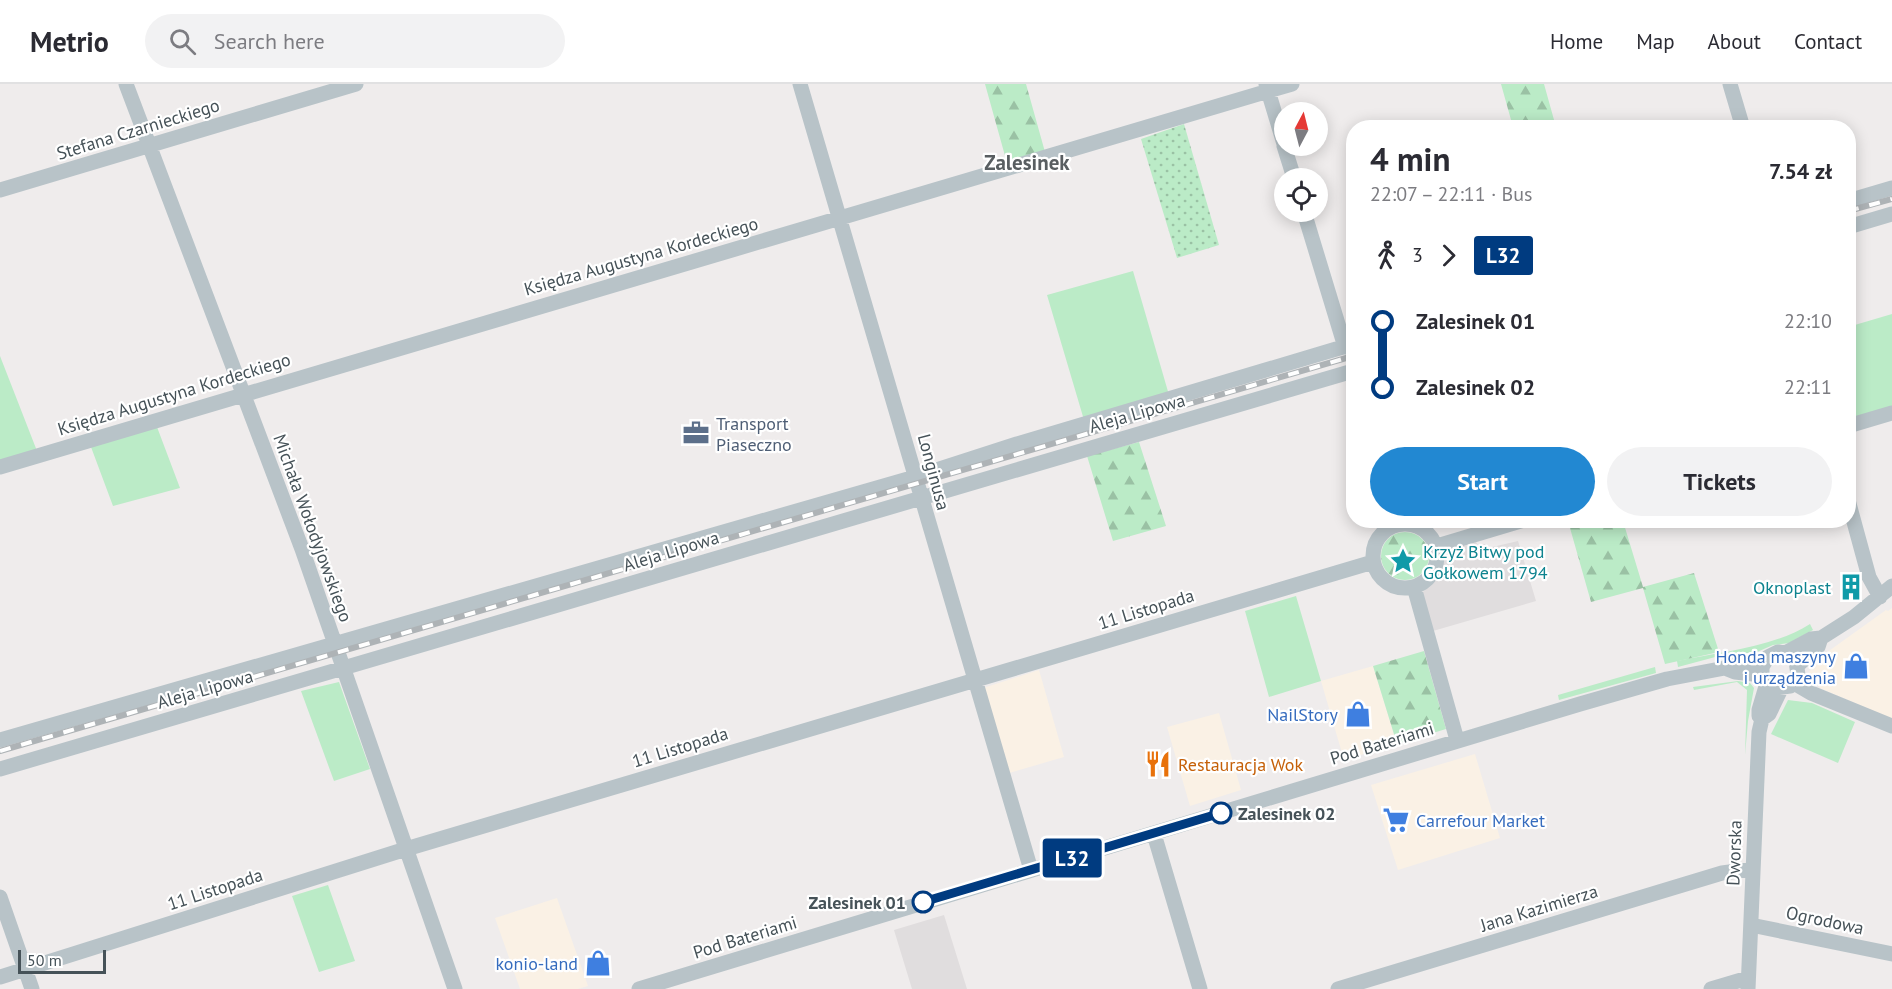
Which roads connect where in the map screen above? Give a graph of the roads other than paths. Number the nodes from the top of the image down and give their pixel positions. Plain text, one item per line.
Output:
1 (126, 84) edge
2 (356, 84) edge
3 (800, 84) edge
4 (1292, 84) edge
5 (1730, 84) edge
6 (1267, 88) edge
7 (1274, 111) edge
8 (1741, 120) edge
9 (149, 146) junction
10 (1892, 188) edge
11 (0, 190) edge
12 (1856, 199) edge
13 (1892, 214) edge
14 (840, 218) junction
15 (1307, 222) edge
16 (1856, 225) edge
17 (1346, 336) edge
18 (1346, 346) edge
19 (1346, 378) edge
20 (243, 394) junction
21 (1892, 413) edge
22 (1856, 424) edge
23 (0, 467) edge
24 (915, 477) junction
25 (920, 497) junction
26 (1387, 528) edge
27 (1422, 528) edge
28 (1497, 528) edge
29 (1855, 528) edge
30 (1437, 546) junction
31 (1373, 562) junction
32 (1892, 586) edge
33 (1414, 587) junction
34 (1880, 597) junction
35 (1821, 638) junction
36 (335, 643) junction
37 (1785, 653) junction
38 (1798, 665) junction
39 (343, 669) junction
40 (1774, 678) junction
41 (975, 680) junction
42 (1892, 726) edge
43 (0, 740) edge
44 (1457, 740) junction
45 (0, 769) edge
46 (1154, 834) junction
47 (406, 849) junction
48 (1752, 869) junction
49 (1031, 870) junction
50 (0, 897) edge
51 (1750, 925) junction
52 (1892, 954) edge
53 (26, 970) junction
54 (0, 978) edge
55 (676, 984) edge
56 (1748, 984) edge
57 (32, 989) edge
58 (455, 989) edge
59 (639, 989) edge
60 (1200, 989) edge
61 (1338, 989) edge
62 (1711, 989) edge

1 - 9 street, Michała Wołodyjowskiego
2 - 9 street, Stefana Czarnieckiego
3 - 14 street, Longinusa
4 - 6 street, Księdza Augustyna Kordeckiego
5 - 8 street
6 - 7 street
6 - 14 street, Księdza Augustyna Kordeckiego
9 - 11 street, Stefana Czarnieckiego
9 - 20 street, Michała Wołodyjowskiego
10 - 12 street
13 - 16 street
14 - 20 street, Księdza Augustyna Kordeckiego
14 - 24 street, Longinusa
15 - 17 street
18 - 24 street, Aleja Lipowa
19 - 25 street, Aleja Lipowa
20 - 23 street, Księdza Augustyna Kordeckiego
20 - 36 street, Michała Wołodyjowskiego
21 - 22 street
24 - 25 street, Longinusa
24 - 36 street, Aleja Lipowa
25 - 39 street, Aleja Lipowa
25 - 41 street, Longinusa
26 - 31 street
27 - 30 street
28 - 30 street
29 - 34 street
30 - 33 street
31 - 33 street
31 - 41 street, 11 Listopada
32 - 34 street, Pod Bateriami
33 - 44 street
34 - 35 street, Pod Bateriami
35 - 37 street, Pod Bateriami
35 - 38 street, Pod Bateriami
36 - 39 street, Michała Wołodyjowskiego
36 - 43 street, Aleja Lipowa
37 - 38 street
37 - 40 street, Pod Bateriami
38 - 40 street
39 - 45 street, Aleja Lipowa
39 - 47 street, Michała Wołodyjowskiego
40 - 42 street
40 - 44 street, Pod Bateriami
40 - 48 street, Dworska
41 - 47 street, 11 Listopada
41 - 49 street, Longinusa
44 - 46 street, Pod Bateriami
46 - 49 street, Pod Bateriami
46 - 60 street
47 - 53 street, 11 Listopada
47 - 58 street, Michała Wołodyjowskiego
48 - 51 street, Dworska
48 - 61 street, Jana Kazimierza
49 - 55 street, Pod Bateriami
50 - 53 street
51 - 52 street, Ogrodowa
51 - 56 street, Dworska
53 - 54 street, 11 Listopada
53 - 57 street
55 - 59 street, Pod Bateriami
56 - 62 street

